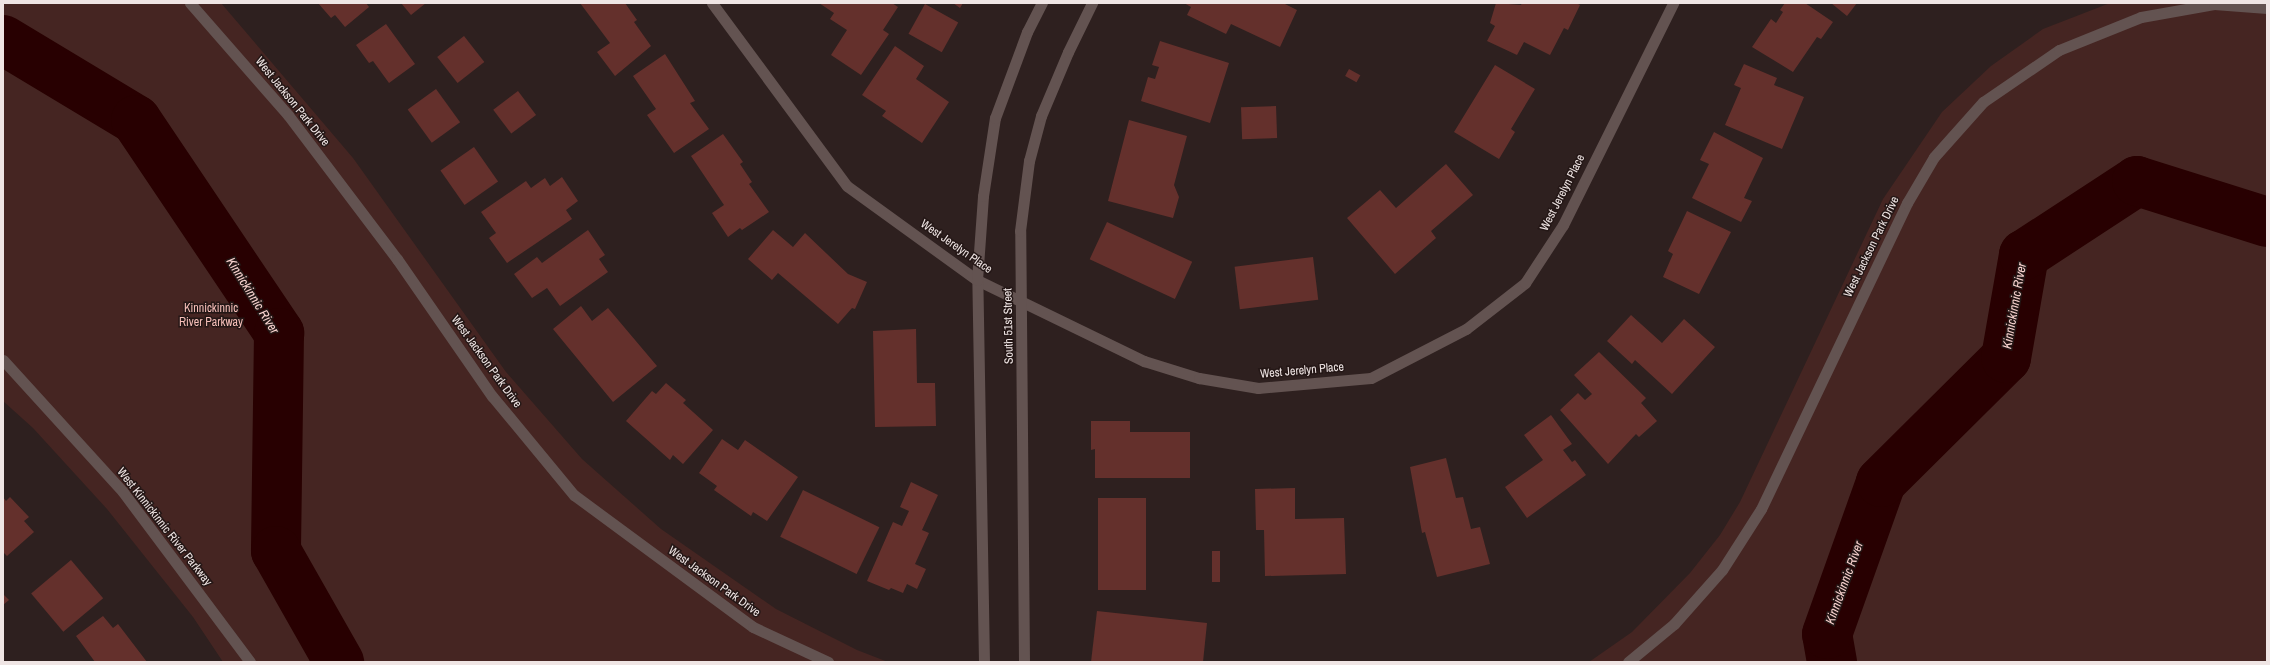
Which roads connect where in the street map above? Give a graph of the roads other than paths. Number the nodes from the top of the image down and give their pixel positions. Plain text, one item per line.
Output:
1 (190, 3) edge
2 (712, 3) edge
3 (1042, 3) edge
4 (1092, 3) edge
5 (1674, 3) edge
6 (2214, 3) edge
7 (2267, 8) edge
8 (977, 280) junction
9 (1022, 302) junction
10 (3, 360) edge
11 (250, 662) edge
12 (828, 662) edge
13 (984, 662) edge
14 (1024, 662) edge
15 (1628, 662) edge

1 - 12 street, West Jackson Park Drive
2 - 8 street, West Jerelyn Place
3 - 8 street
4 - 9 street, South 51st Street
5 - 9 street, West Jerelyn Place
6 - 7 street, West Jackson Park Drive
6 - 15 street, West Jackson Park Drive
8 - 9 street, West Jerelyn Place
8 - 13 street
9 - 14 street, South 51st Street
10 - 11 street, West Kinnickinnic River Parkway

